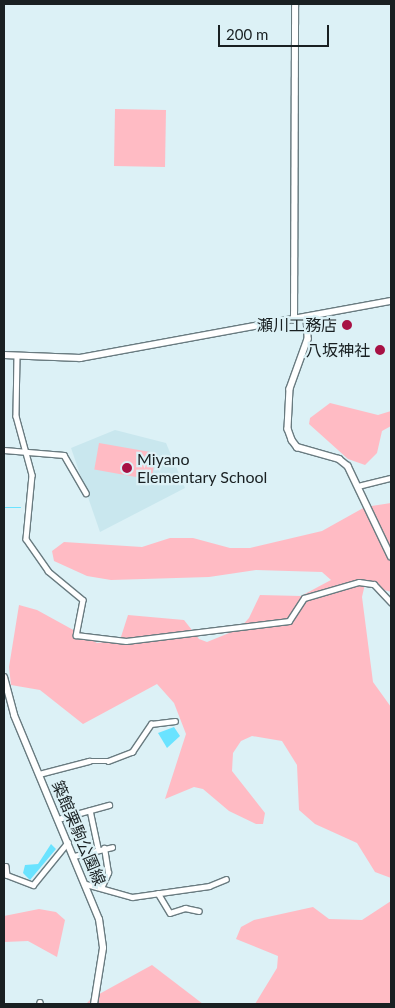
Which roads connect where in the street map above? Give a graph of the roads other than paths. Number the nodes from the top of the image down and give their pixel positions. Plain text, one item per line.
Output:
1 (295, 4) edge
2 (391, 301) edge
3 (307, 317) junction
4 (294, 320) junction
5 (4, 355) edge
6 (17, 356) junction
7 (4, 450) edge
8 (25, 451) junction
9 (391, 478) edge
10 (358, 486) junction
11 (86, 493) dead end
12 (391, 556) edge
13 (391, 602) edge
14 (4, 677) edge
15 (175, 721) dead end
16 (39, 774) junction
17 (109, 805) dead end
18 (90, 810) junction
19 (58, 819) junction
20 (68, 842) junction
21 (112, 846) dead end
22 (101, 848) junction
23 (74, 856) junction
24 (6, 866) dead end
25 (226, 879) dead end
26 (86, 884) junction
27 (100, 888) junction
28 (158, 893) junction
29 (199, 911) dead end
30 (94, 1004) edge

1 - 4 street
2 - 3 street
3 - 4 street
3 - 10 street
4 - 6 street
5 - 6 street
6 - 8 street
7 - 8 street
8 - 11 street
8 - 13 street
9 - 10 street
10 - 12 street
14 - 16 main road, 築館栗駒公園線
15 - 16 street
16 - 19 main road, 築館栗駒公園線
17 - 18 street
18 - 19 street
18 - 22 street
19 - 20 main road, 築館栗駒公園線
20 - 23 main road, 築館栗駒公園線
20 - 24 street
21 - 22 street
22 - 23 street
22 - 27 street
23 - 26 main road, 築館栗駒公園線
25 - 28 street
26 - 27 street
26 - 30 main road, 築館栗駒公園線
27 - 28 street
28 - 29 street

